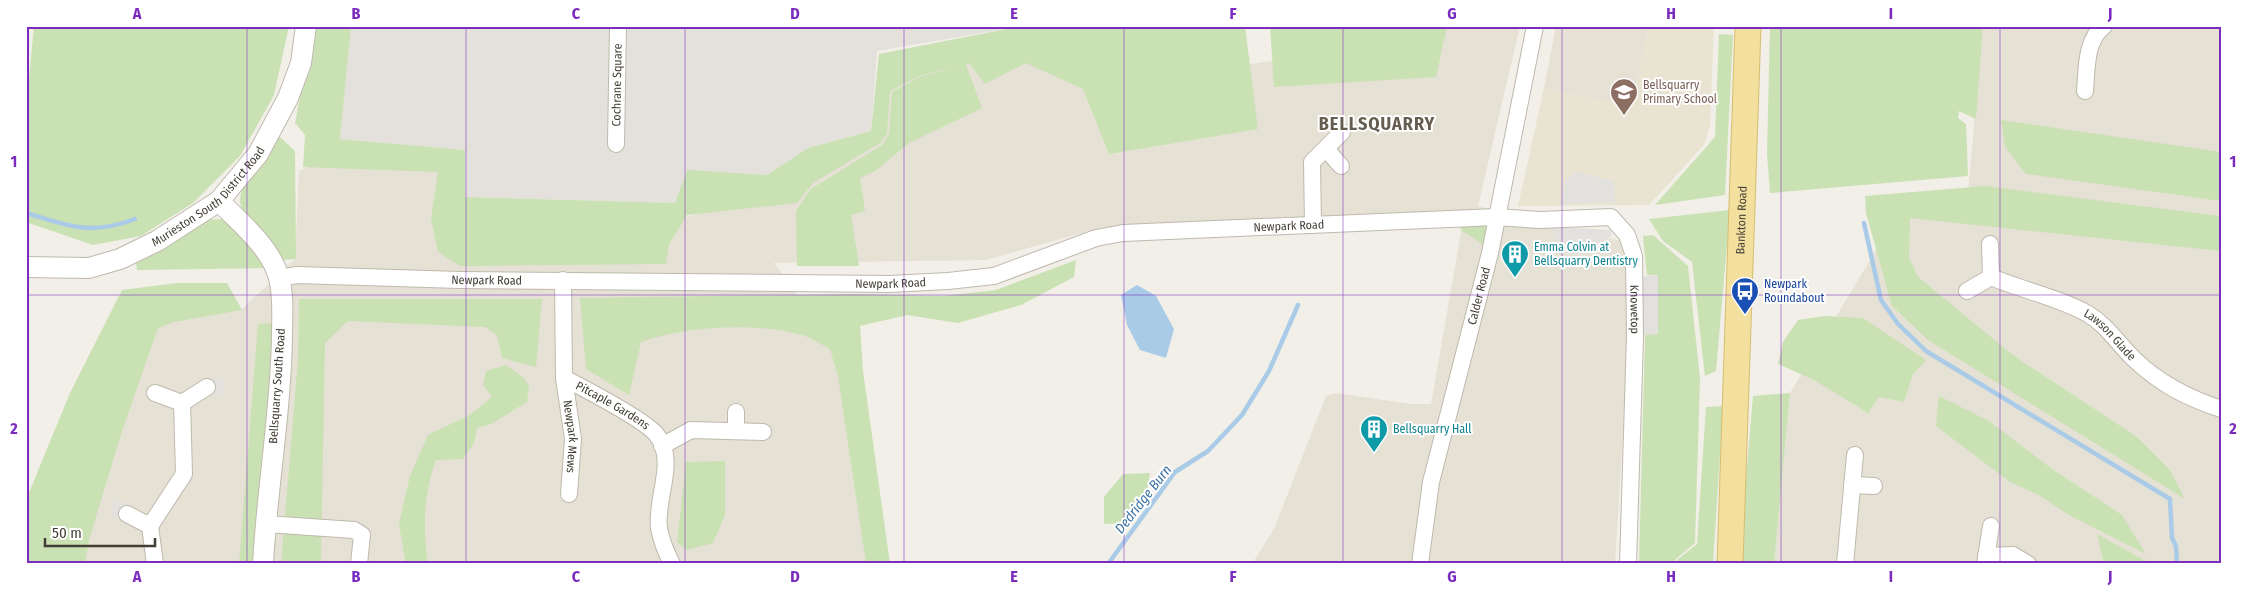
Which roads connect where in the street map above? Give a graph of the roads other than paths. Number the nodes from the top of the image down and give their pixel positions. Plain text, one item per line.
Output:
1 (306, 26) edge
2 (618, 26) edge
3 (1535, 26) edge
4 (1748, 26) edge
5 (2094, 29) edge
6 (2085, 91) dead end
7 (1342, 132) dead end
8 (616, 144) dead end
9 (1326, 148) junction
10 (1340, 166) dead end
11 (218, 201) junction
12 (1496, 217) junction
13 (1314, 225) junction
14 (1990, 244) dead end
15 (26, 268) edge
16 (1991, 277) junction
17 (279, 278) junction
18 (563, 280) junction
19 (1967, 291) dead end
20 (564, 378) junction
21 (207, 387) dead end
22 (155, 393) dead end
23 (182, 402) junction
24 (2221, 409) edge
25 (736, 412) dead end
26 (736, 430) junction
27 (763, 432) dead end
28 (662, 446) junction
29 (1854, 455) dead end
30 (1852, 485) junction
31 (1874, 486) dead end
32 (570, 494) dead end
33 (127, 514) dead end
34 (266, 524) junction
35 (150, 526) junction
36 (1991, 526) dead end
37 (1985, 560) edge
38 (155, 564) edge
39 (263, 564) edge
40 (359, 564) edge
41 (672, 564) edge
42 (1420, 564) edge
43 (1628, 564) edge
44 (1730, 564) edge
45 (1845, 564) edge
46 (2028, 564) edge

1 - 11 street, Murieston South District Road
2 - 8 street, Cochrane Square
3 - 12 street, Calder Road
4 - 44 main road, Bankton Road
5 - 6 street
7 - 9 street
9 - 10 street
9 - 13 street
11 - 15 street, Murieston South District Road
11 - 17 street, Bellsquarry South Road
12 - 13 street, Newpark Road
12 - 42 street, Calder Road
12 - 43 street, Knowetop
13 - 18 street, Newpark Road
14 - 16 street
16 - 19 street
16 - 24 street, Lawson Glade
17 - 18 street, Newpark Road
17 - 34 street, Bellsquarry South Road
18 - 20 street, Pitcaple Gardens
20 - 28 street, Pitcaple Gardens
20 - 32 street, Newpark Mews
21 - 23 street
22 - 23 street
23 - 35 street
25 - 26 street
26 - 27 street
26 - 28 street
28 - 41 street
29 - 30 street
30 - 31 street
30 - 45 street
33 - 35 street
34 - 39 street, Bellsquarry South Road
34 - 40 street
35 - 38 street
36 - 37 street
37 - 46 street

